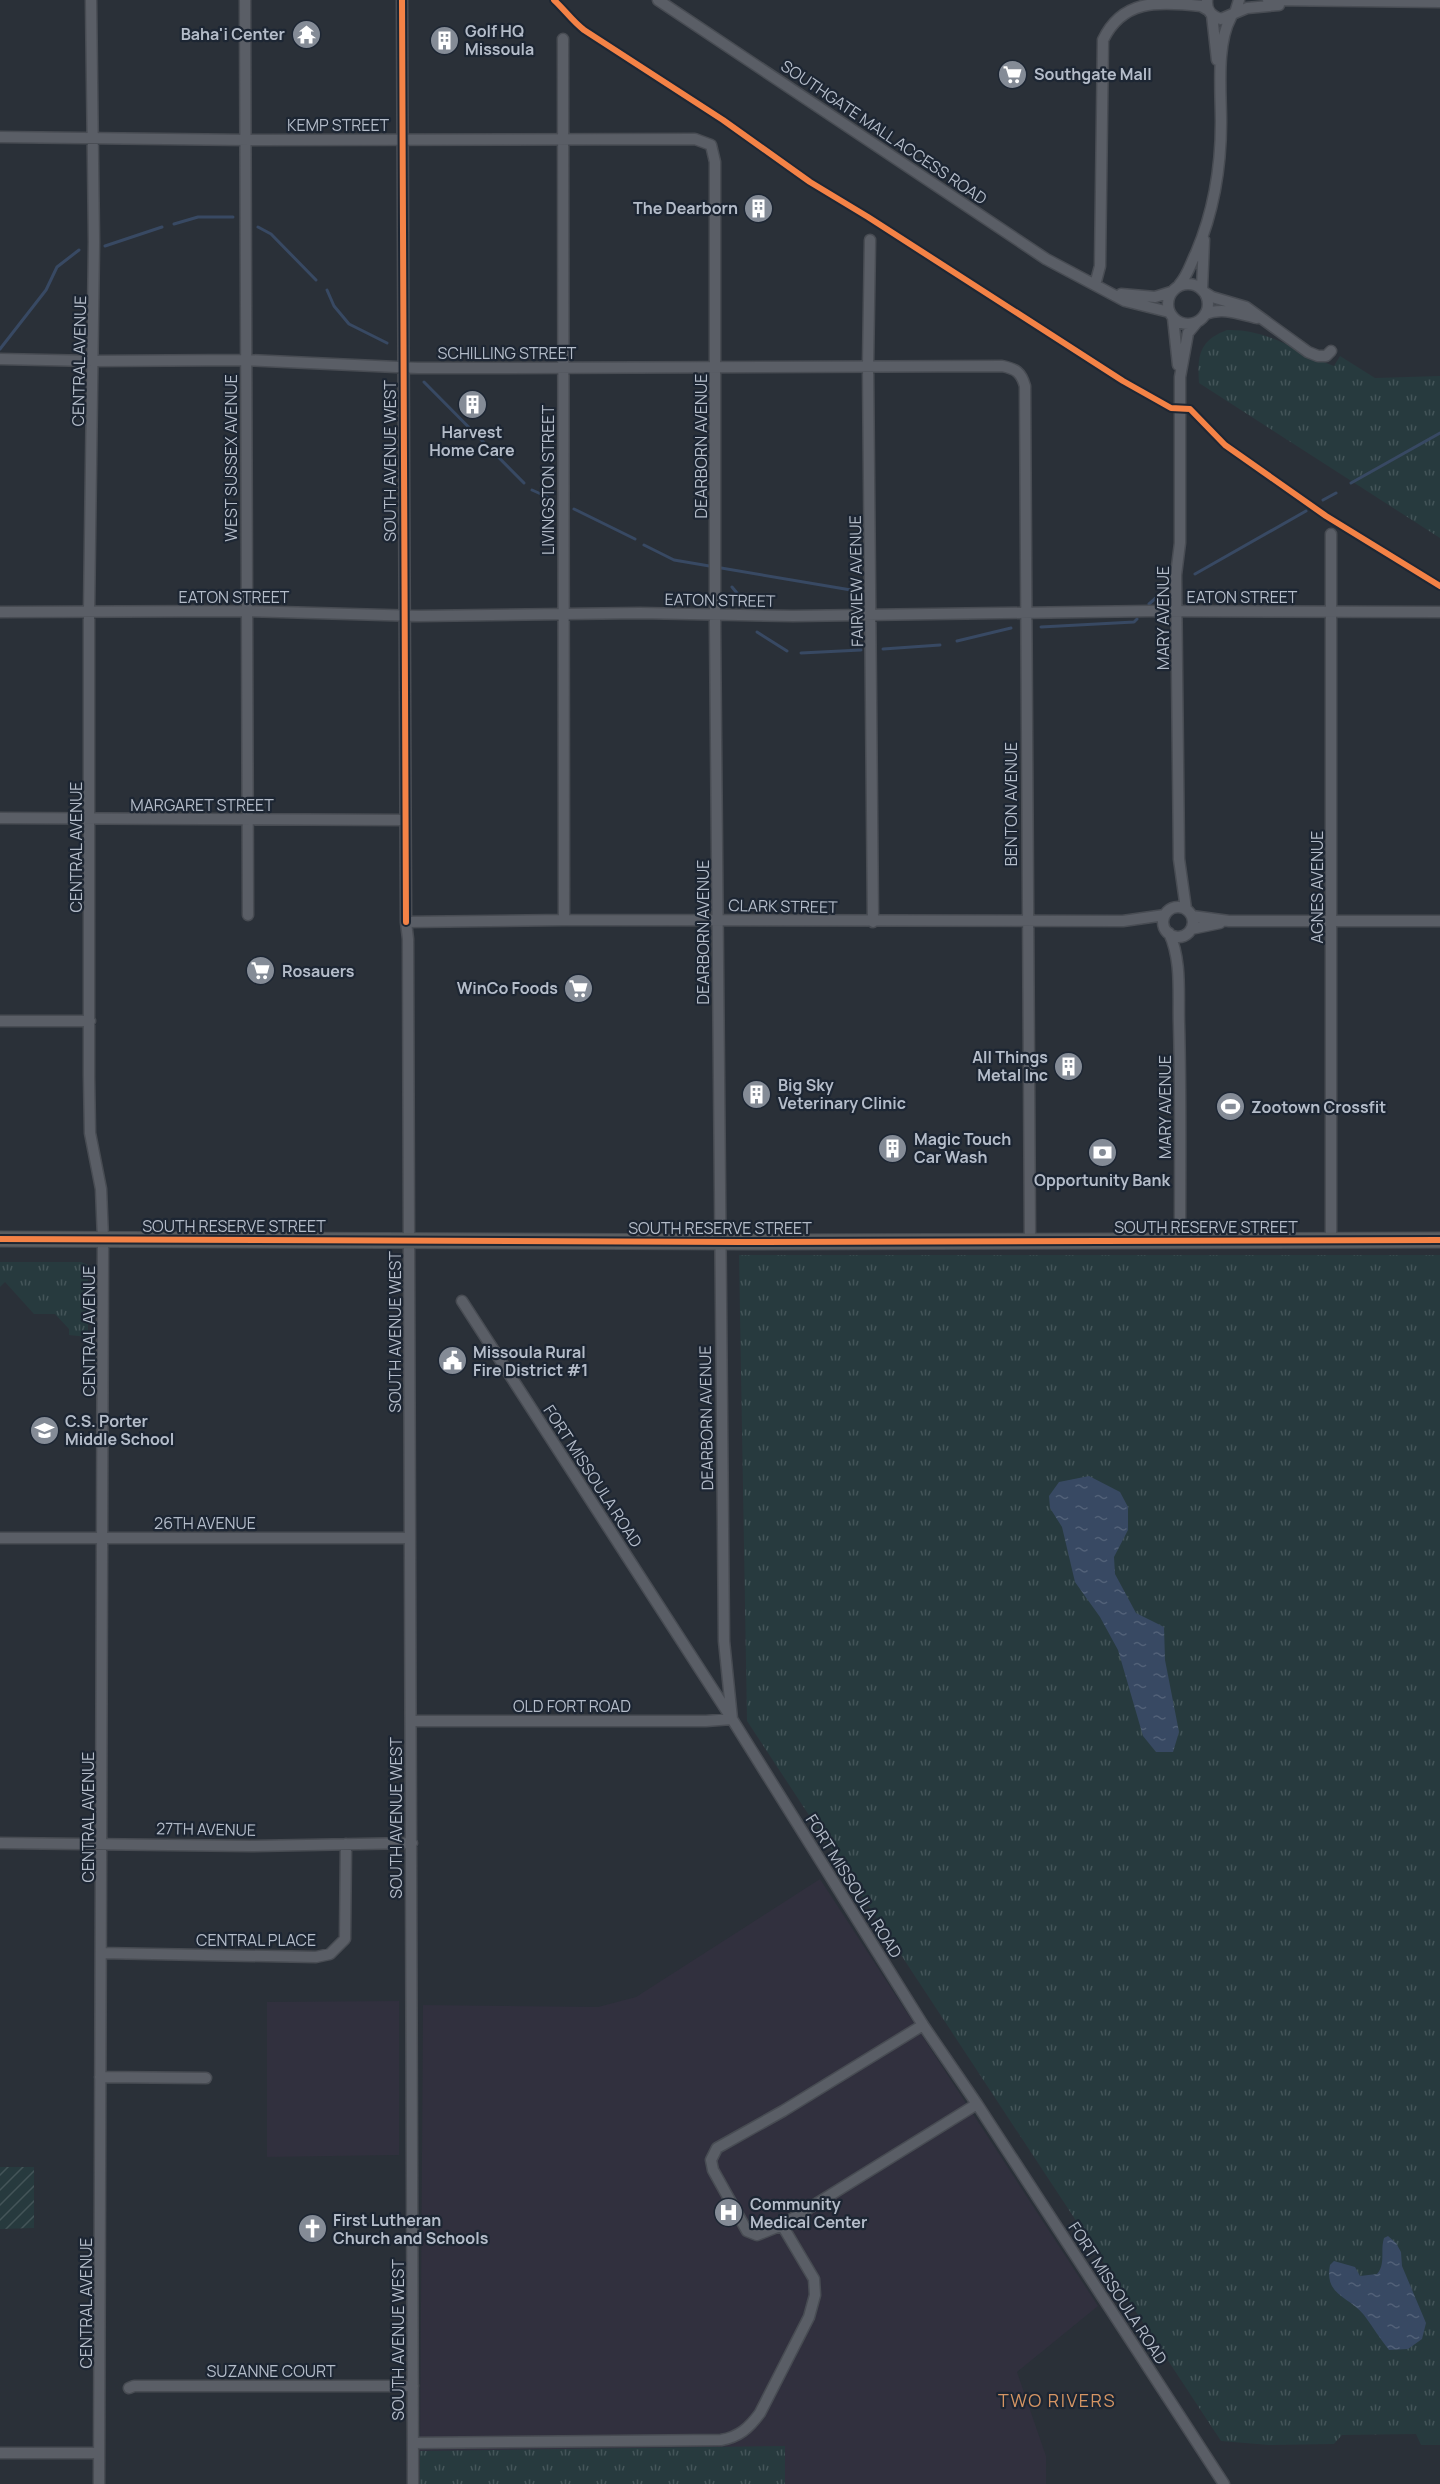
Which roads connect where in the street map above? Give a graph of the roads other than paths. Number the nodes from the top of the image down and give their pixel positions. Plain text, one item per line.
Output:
1 (91, 0) edge
2 (245, 0) edge
3 (402, 0) edge
4 (658, 0) edge
5 (1155, 0) edge
6 (1239, 0) edge
7 (1268, 0) edge
8 (1299, 2) junction
9 (1440, 2) edge
10 (1209, 8) edge
11 (1233, 15) junction
12 (563, 39) dead end
13 (1221, 84) junction
14 (0, 137) edge
15 (92, 138) junction
16 (247, 140) junction
17 (404, 140) junction
18 (563, 140) junction
19 (711, 145) joint
20 (1204, 233) junction
21 (870, 240) dead end
22 (1095, 285) junction
23 (1175, 289) junction
24 (1203, 291) junction
25 (1205, 314) junction
26 (1171, 315) junction
27 (1260, 319) junction
28 (1197, 322) junction
29 (1331, 351) dead end
30 (0, 359) edge
31 (246, 360) junction
32 (93, 362) junction
33 (868, 366) junction
34 (404, 367) junction
35 (562, 368) junction
36 (716, 369) junction
37 (1015, 369) joint
38 (1180, 377) junction
39 (1331, 534) dead end
40 (246, 611) junction
41 (0, 612) edge
42 (1177, 612) junction
43 (1332, 612) junction
44 (1440, 612) edge
45 (89, 613) junction
46 (563, 614) junction
47 (1025, 614) junction
48 (403, 616) junction
49 (715, 616) junction
50 (872, 616) junction
51 (0, 818) edge
52 (90, 819) junction
53 (247, 820) junction
54 (405, 820) junction
55 (1179, 859) junction
56 (1169, 911) junction
57 (1189, 912) junction
58 (248, 915) dead end
59 (564, 920) junction
60 (718, 920) junction
61 (1332, 920) junction
62 (1027, 921) junction
63 (1123, 921) junction
64 (1229, 921) junction
65 (1440, 921) edge
66 (406, 922) junction
67 (873, 922) junction
68 (1167, 931) junction
69 (1189, 931) junction
70 (1178, 974) junction
71 (90, 1020) junction
72 (0, 1021) edge
73 (0, 1239) edge
74 (103, 1239) junction
75 (1331, 1240) junction
76 (1440, 1240) edge
77 (410, 1241) junction
78 (1180, 1241) junction
79 (720, 1242) junction
80 (1030, 1242) junction
81 (462, 1301) dead end
82 (0, 1538) edge
83 (102, 1538) junction
84 (410, 1538) junction
85 (732, 1719) junction
86 (411, 1721) junction
87 (0, 1843) edge
88 (101, 1843) junction
89 (346, 1844) junction
90 (412, 1844) junction
91 (101, 1953) junction
92 (923, 2025) junction
93 (100, 2077) junction
94 (206, 2078) dead end
95 (977, 2104) junction
96 (782, 2225) junction
97 (412, 2386) junction
98 (129, 2388) dead end
99 (413, 2443) junction
100 (0, 2453) edge
101 (98, 2453) junction
102 (99, 2484) edge
103 (413, 2484) edge
104 (1224, 2484) edge

1 - 15 street, CENTRAL AVENUE
2 - 16 street, WEST SUSSEX AVENUE
3 - 17 street, SOUTH AVENUE WEST
4 - 22 street, SOUTHGATE MALL ACCESS ROAD
5 - 10 street
5 - 22 street
6 - 11 street
7 - 8 street
8 - 9 street
8 - 11 street
10 - 11 street
10 - 13 street
11 - 13 street
12 - 18 street, LIVINGSTON STREET
13 - 20 street
14 - 15 street, KEMP STREET
15 - 16 street, KEMP STREET
15 - 32 street, CENTRAL AVENUE
16 - 17 street, KEMP STREET
16 - 31 street, WEST SUSSEX AVENUE
17 - 18 street, KEMP STREET
17 - 34 street, SOUTH AVENUE WEST
18 - 19 street, KEMP STREET
18 - 35 street, LIVINGSTON STREET
19 - 36 street, DEARBORN AVENUE
20 - 23 street
20 - 24 street
21 - 33 street, FAIRVIEW AVENUE
22 - 23 street, SOUTHGATE MALL ACCESS ROAD
22 - 26 street, SOUTHGATE MALL ACCESS ROAD
23 - 24 street
23 - 26 street
24 - 25 street
24 - 27 street
25 - 27 street
25 - 28 street
26 - 28 street
26 - 38 street, MARY AVENUE
27 - 29 street
28 - 38 street, MARY AVENUE
30 - 32 street, SCHILLING STREET
31 - 32 street, SCHILLING STREET
31 - 34 street, SCHILLING STREET
31 - 40 street, WEST SUSSEX AVENUE
32 - 45 street, CENTRAL AVENUE
33 - 36 street, SCHILLING STREET
33 - 37 street, SCHILLING STREET
33 - 50 street, FAIRVIEW AVENUE
34 - 35 street, SCHILLING STREET
34 - 48 street, SOUTH AVENUE WEST
35 - 36 street, SCHILLING STREET
35 - 46 street, LIVINGSTON STREET
36 - 49 street, DEARBORN AVENUE
37 - 47 street, BENTON AVENUE
38 - 42 street, MARY AVENUE
39 - 43 street, AGNES AVENUE
40 - 45 street, EATON STREET
40 - 48 street, EATON STREET
40 - 53 street, WEST SUSSEX AVENUE
41 - 45 street, EATON STREET
42 - 43 street, EATON STREET
42 - 47 street, EATON STREET
42 - 55 street, MARY AVENUE
43 - 44 street, EATON STREET
43 - 61 street, AGNES AVENUE
45 - 52 street, CENTRAL AVENUE
46 - 48 street, EATON STREET
46 - 49 street, EATON STREET
46 - 59 street, LIVINGSTON STREET
47 - 50 street, EATON STREET
47 - 62 street, BENTON AVENUE
48 - 54 street, SOUTH AVENUE WEST
49 - 50 street, EATON STREET
49 - 60 street, DEARBORN AVENUE
50 - 67 street, FAIRVIEW AVENUE
51 - 52 street, MARGARET STREET
52 - 53 street, MARGARET STREET
52 - 71 street, CENTRAL AVENUE
53 - 54 street, MARGARET STREET
53 - 58 street, WEST SUSSEX AVENUE
54 - 66 street, SOUTH AVENUE WEST
55 - 56 street, MARY AVENUE
55 - 57 street, MARY AVENUE
56 - 57 street
56 - 63 street
56 - 68 street
57 - 64 street
57 - 69 street
59 - 60 street, CLARK STREET
59 - 66 street, CLARK STREET
60 - 67 street, CLARK STREET
60 - 79 street, DEARBORN AVENUE
61 - 64 street
61 - 65 street
61 - 75 street, AGNES AVENUE
62 - 63 street, CLARK STREET
62 - 67 street, CLARK STREET
62 - 80 street, BENTON AVENUE
63 - 68 street
64 - 69 street
66 - 77 street, SOUTH AVENUE WEST
68 - 69 street
68 - 70 street
69 - 70 street
70 - 78 street, MARY AVENUE
71 - 72 street
71 - 74 street, CENTRAL AVENUE
73 - 74 highway, SOUTH RESERVE STREET
74 - 77 highway, SOUTH RESERVE STREET
74 - 83 street, CENTRAL AVENUE
75 - 76 highway, SOUTH RESERVE STREET
75 - 78 highway, SOUTH RESERVE STREET
77 - 79 highway, SOUTH RESERVE STREET
77 - 84 street, SOUTH AVENUE WEST
78 - 80 highway, SOUTH RESERVE STREET
79 - 80 highway, SOUTH RESERVE STREET
79 - 85 street, DEARBORN AVENUE
81 - 85 street, FORT MISSOULA ROAD
82 - 83 street, 26TH AVENUE
83 - 84 street, 26TH AVENUE
83 - 88 street, CENTRAL AVENUE
84 - 86 street, SOUTH AVENUE WEST
85 - 86 street, OLD FORT ROAD
85 - 92 street, FORT MISSOULA ROAD
86 - 90 street, SOUTH AVENUE WEST
87 - 88 street, 27TH AVENUE
88 - 89 street, 27TH AVENUE
88 - 91 street, CENTRAL AVENUE
89 - 90 street, 27TH AVENUE
89 - 91 street, CENTRAL PLACE
90 - 97 street, SOUTH AVENUE WEST
91 - 93 street, CENTRAL AVENUE
92 - 95 street, FORT MISSOULA ROAD
92 - 96 street
93 - 94 street
93 - 101 street, CENTRAL AVENUE
95 - 96 street
95 - 104 street, FORT MISSOULA ROAD
96 - 99 street
97 - 98 street, SUZANNE COURT
97 - 99 street, SOUTH AVENUE WEST
99 - 103 street, SOUTH AVENUE WEST
100 - 101 street
101 - 102 street, CENTRAL AVENUE

